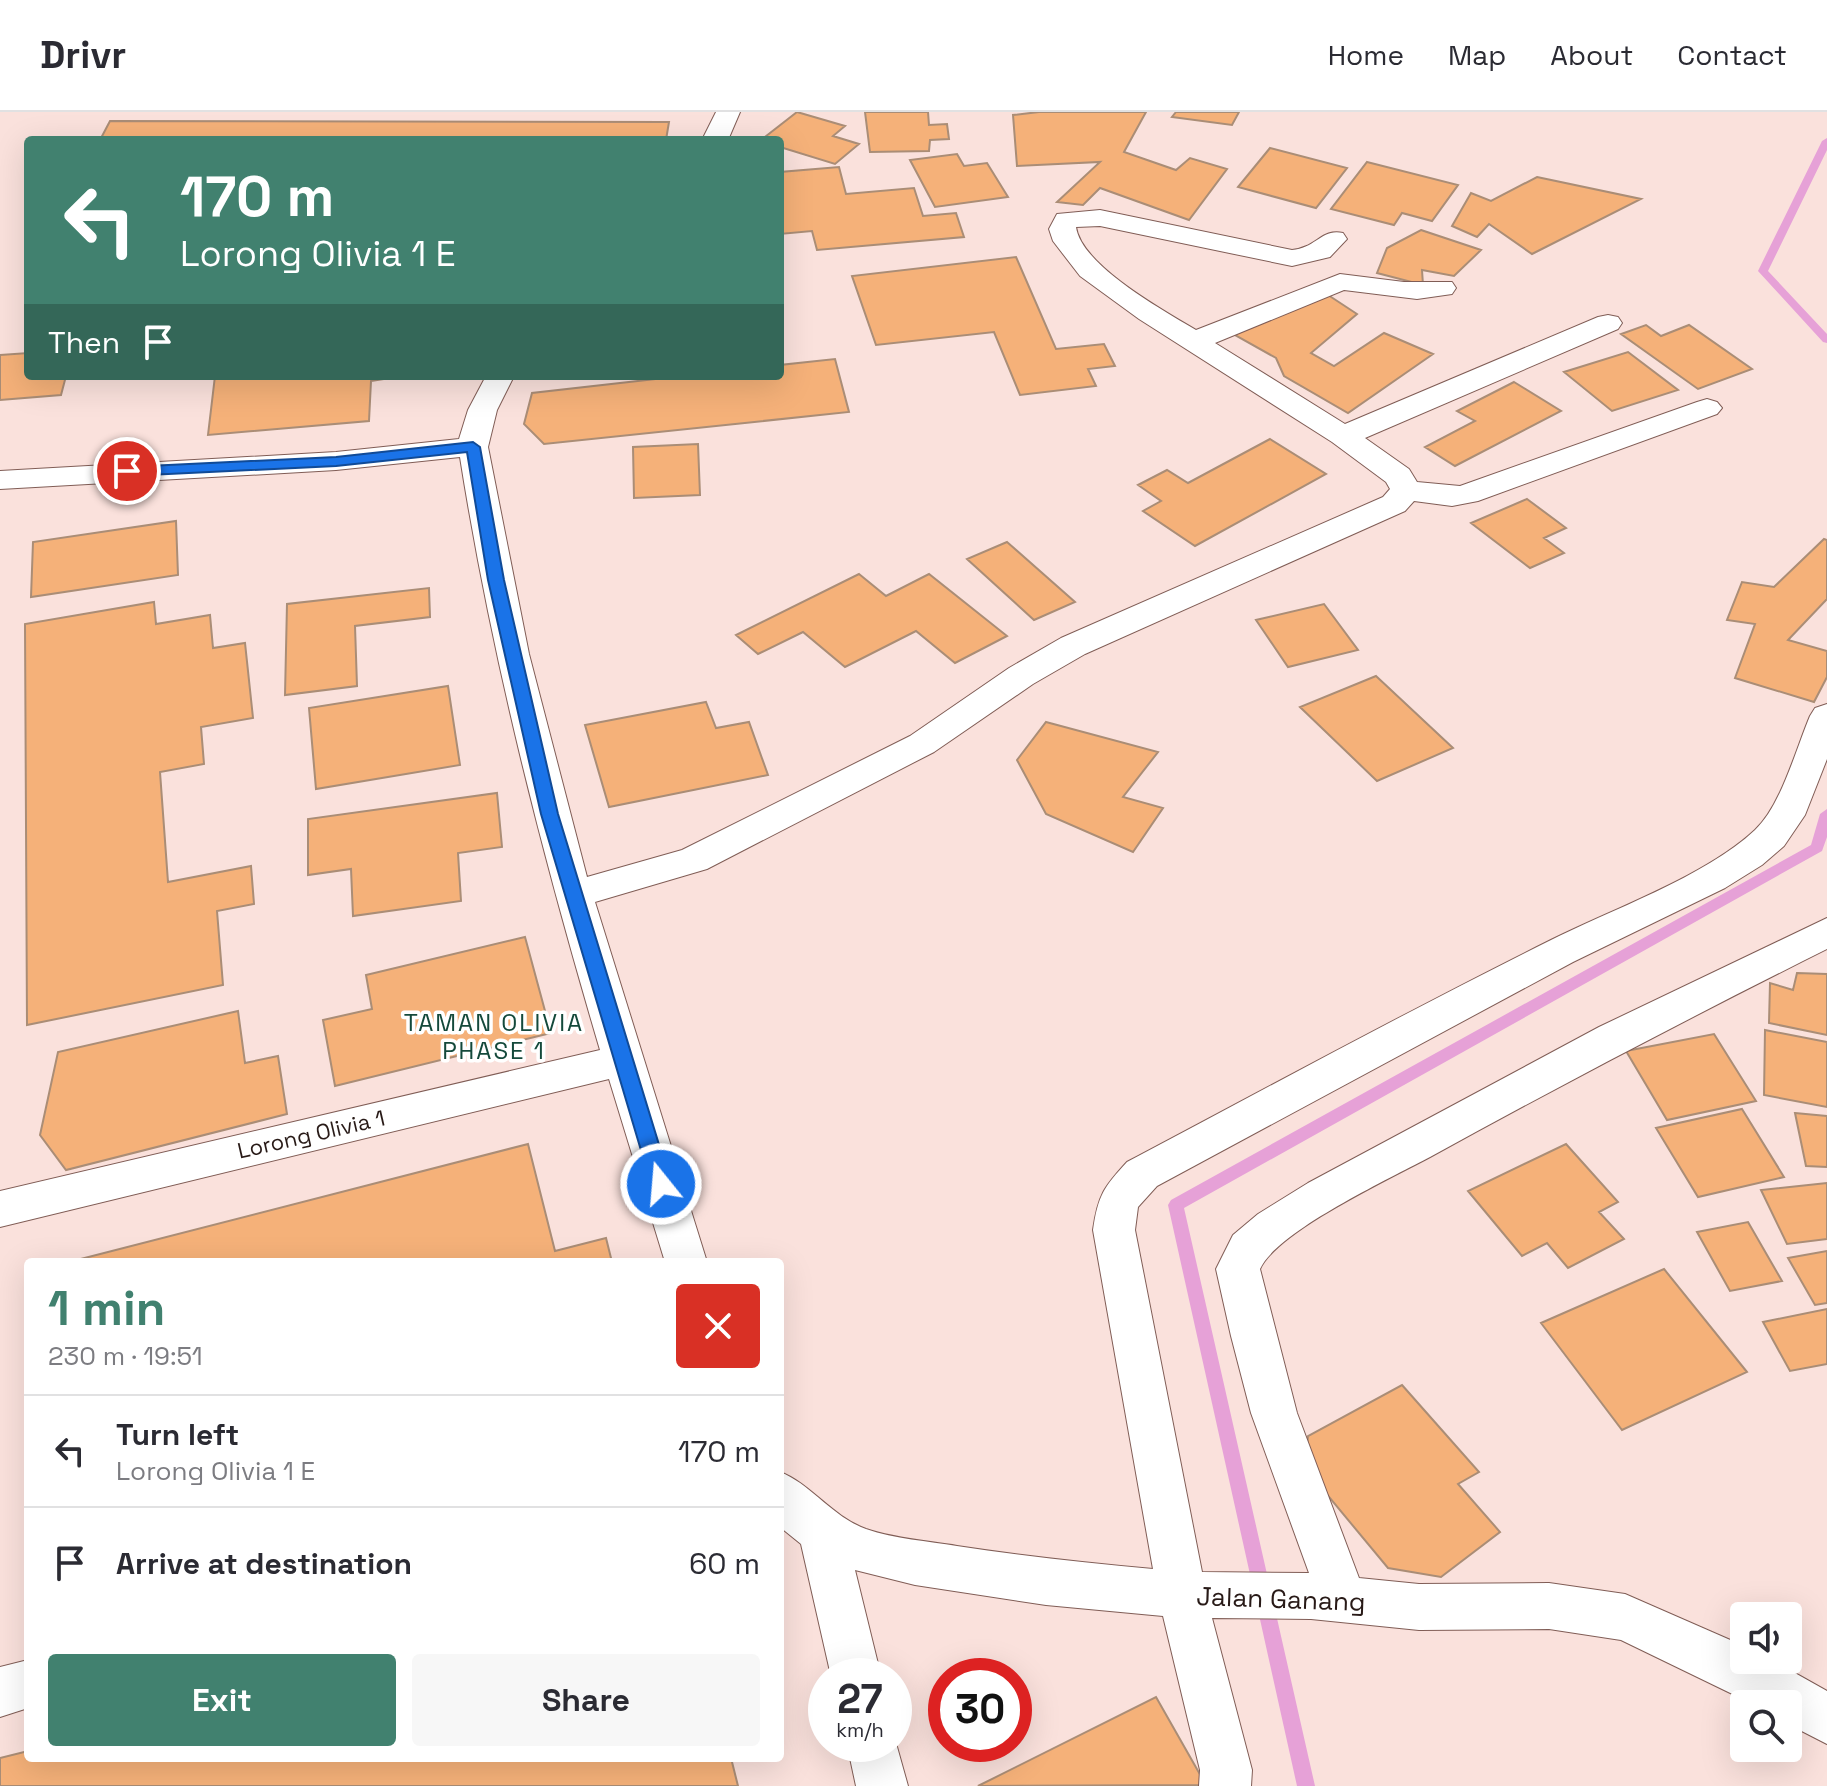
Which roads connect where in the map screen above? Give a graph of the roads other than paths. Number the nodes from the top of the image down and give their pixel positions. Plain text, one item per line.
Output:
1 (728, 112) edge
2 (717, 136) edge
3 (1334, 239) dead end
4 (1442, 288) dead end
5 (1608, 323) dead end
6 (1194, 341) junction
7 (498, 380) edge
8 (1707, 408) dead end
9 (1343, 436) junction
10 (473, 447) junction
11 (0, 480) edge
12 (1406, 490) junction
13 (1827, 716) edge
14 (575, 894) junction
15 (1827, 932) edge
16 (623, 1060) junction
17 (0, 1209) edge
18 (685, 1258) edge
19 (784, 1500) edge
20 (822, 1532) junction
21 (1194, 1596) junction
22 (1327, 1598) junction
23 (852, 1658) edge
24 (24, 1685) edge
25 (0, 1692) edge
26 (1827, 1719) edge
27 (876, 1762) edge
28 (882, 1786) edge
29 (1225, 1786) edge

1 - 2 street
3 - 6 street
4 - 6 street
5 - 9 street
6 - 9 street
7 - 10 street
8 - 12 street
9 - 12 street
10 - 11 street
10 - 14 street
12 - 14 street
13 - 21 street
14 - 16 street
15 - 22 street
16 - 17 street, Lorong Olivia 1
16 - 18 street
19 - 20 street, Jalan Ganang
20 - 21 street, Jalan Ganang
20 - 23 street
21 - 22 street, Jalan Ganang
21 - 29 street
22 - 26 street, Jalan Ganang
24 - 25 street
27 - 28 street

